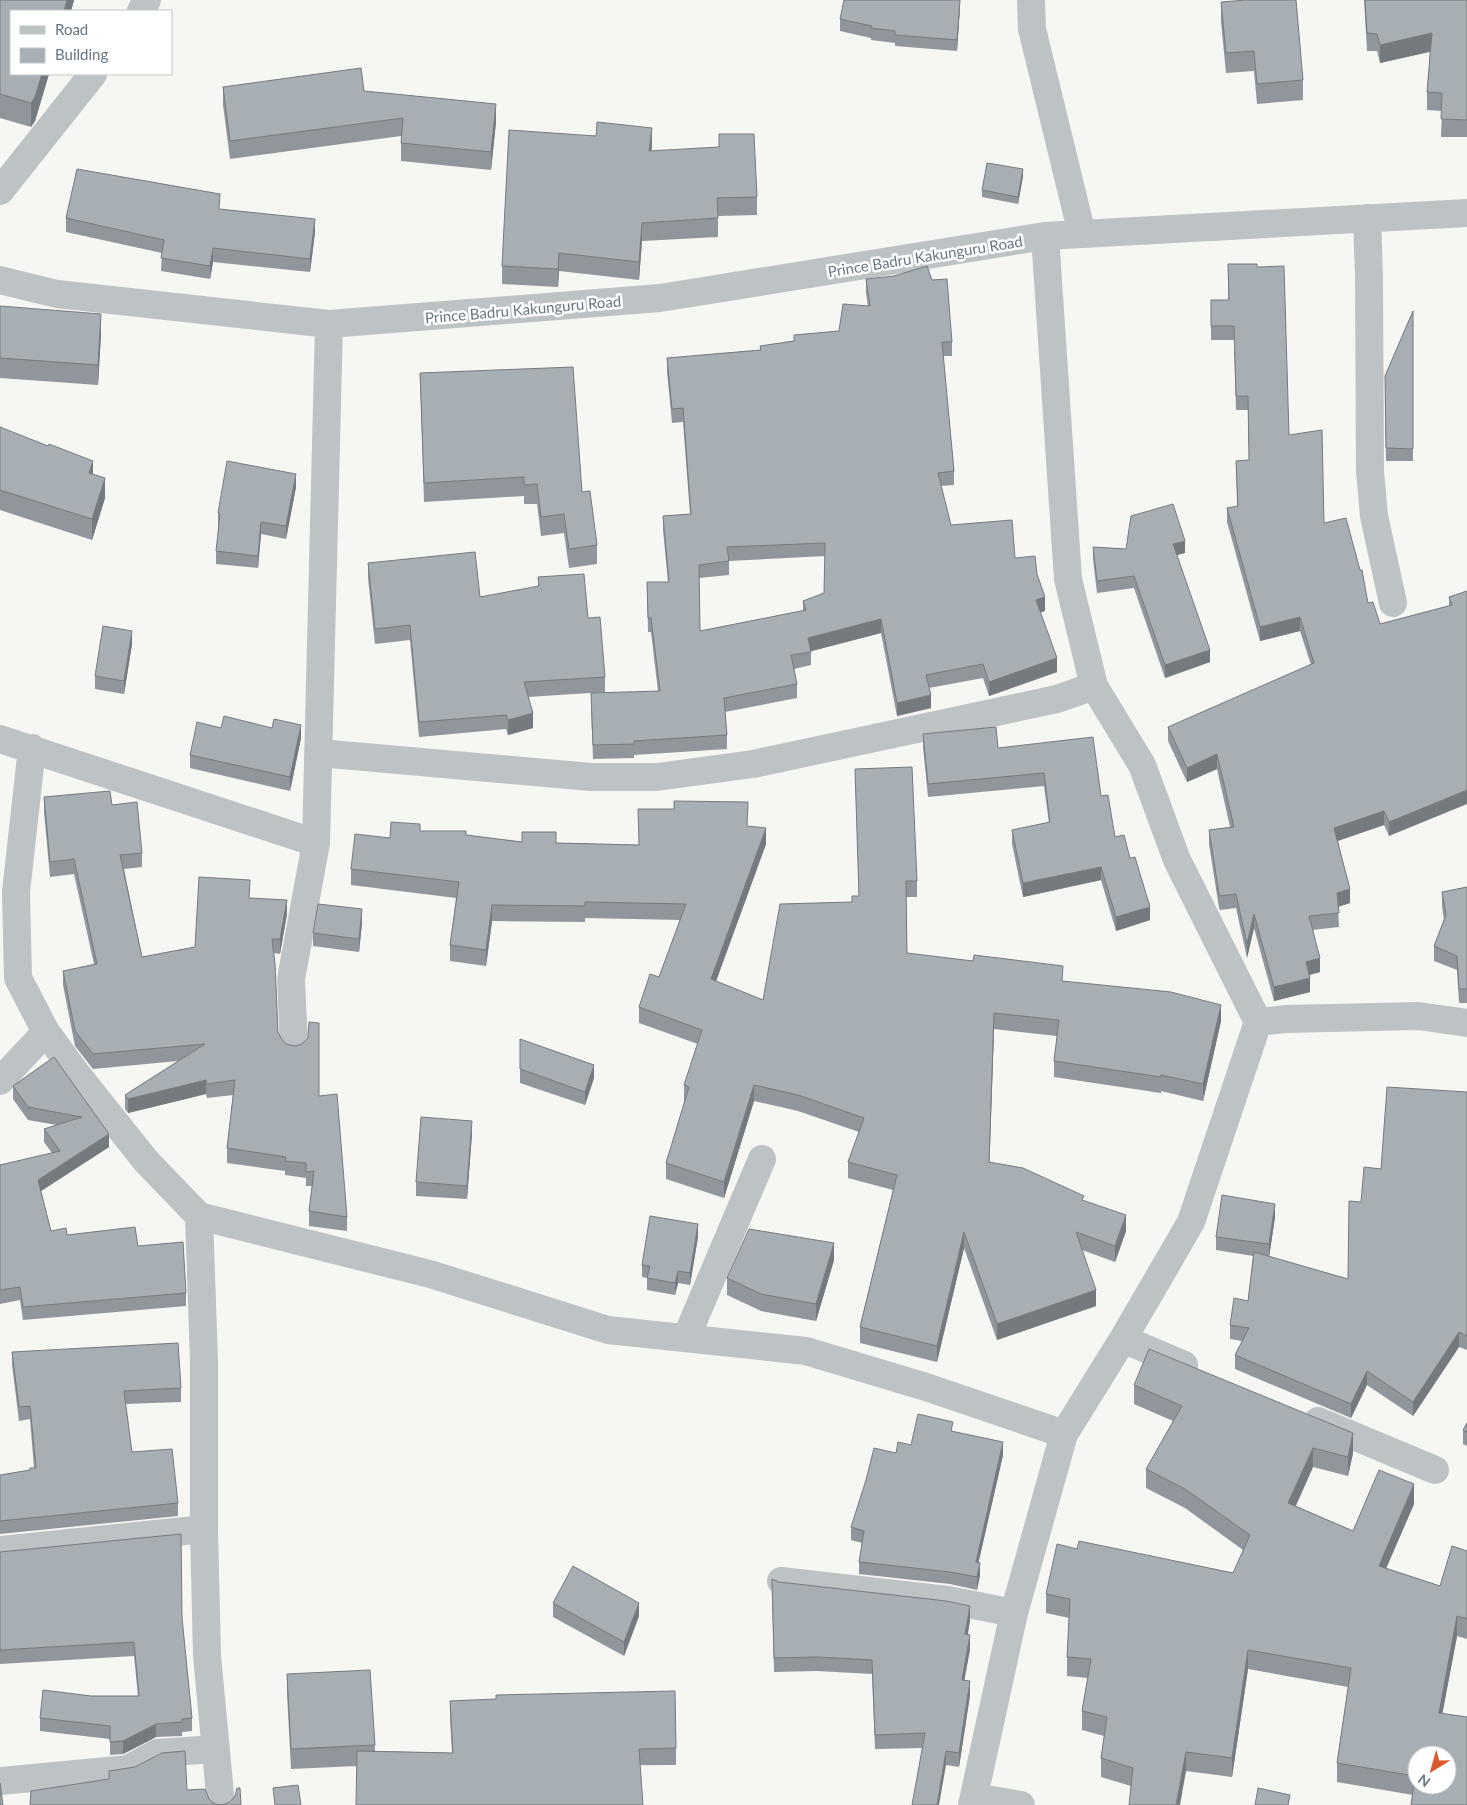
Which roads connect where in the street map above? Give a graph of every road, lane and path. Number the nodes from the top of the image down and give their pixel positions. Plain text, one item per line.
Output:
1 (1031, 0) edge
2 (92, 75) edge
3 (0, 191) edge
4 (1467, 213) edge
5 (1366, 218) junction
6 (1082, 234) junction
7 (1045, 236) junction
8 (0, 280) edge
9 (329, 324) junction
10 (1393, 603) dead end
11 (1094, 686) junction
12 (0, 739) edge
13 (32, 748) junction
14 (318, 753) junction
15 (316, 842) junction
16 (1258, 1022) junction
17 (1467, 1023) edge
18 (46, 1032) junction
19 (294, 1045) edge
20 (0, 1081) edge
21 (762, 1159) dead end
22 (199, 1216) junction
23 (686, 1338) junction
24 (1123, 1339) junction
25 (1206, 1374) edge
26 (1297, 1412) edge
27 (1064, 1434) junction
28 (1435, 1470) dead end
29 (204, 1529) junction
30 (0, 1550) edge
31 (781, 1580) edge
32 (1014, 1613) junction
33 (215, 1749) junction
34 (0, 1781) edge
35 (973, 1801) edge
36 (221, 1805) edge
37 (1021, 1805) edge

1 - 6 street
2 - 3 street
4 - 5 street, Prince Badru Kakunguru Road
5 - 6 street, Prince Badru Kakunguru Road
5 - 10 street
6 - 7 street, Prince Badru Kakunguru Road
7 - 9 street, Prince Badru Kakunguru Road
7 - 11 street
8 - 9 street, Prince Badru Kakunguru Road
9 - 14 street
11 - 14 street
11 - 16 street
12 - 13 street
13 - 15 street
13 - 18 street
14 - 15 street
15 - 19 street
16 - 17 street
16 - 24 street
18 - 20 street
18 - 22 street
21 - 23 street
22 - 23 street
22 - 29 street
23 - 27 street
24 - 25 street
24 - 27 street
26 - 28 street
27 - 32 street
29 - 30 street
29 - 33 street
31 - 32 street
32 - 35 street
33 - 34 street
33 - 36 street
35 - 37 street

